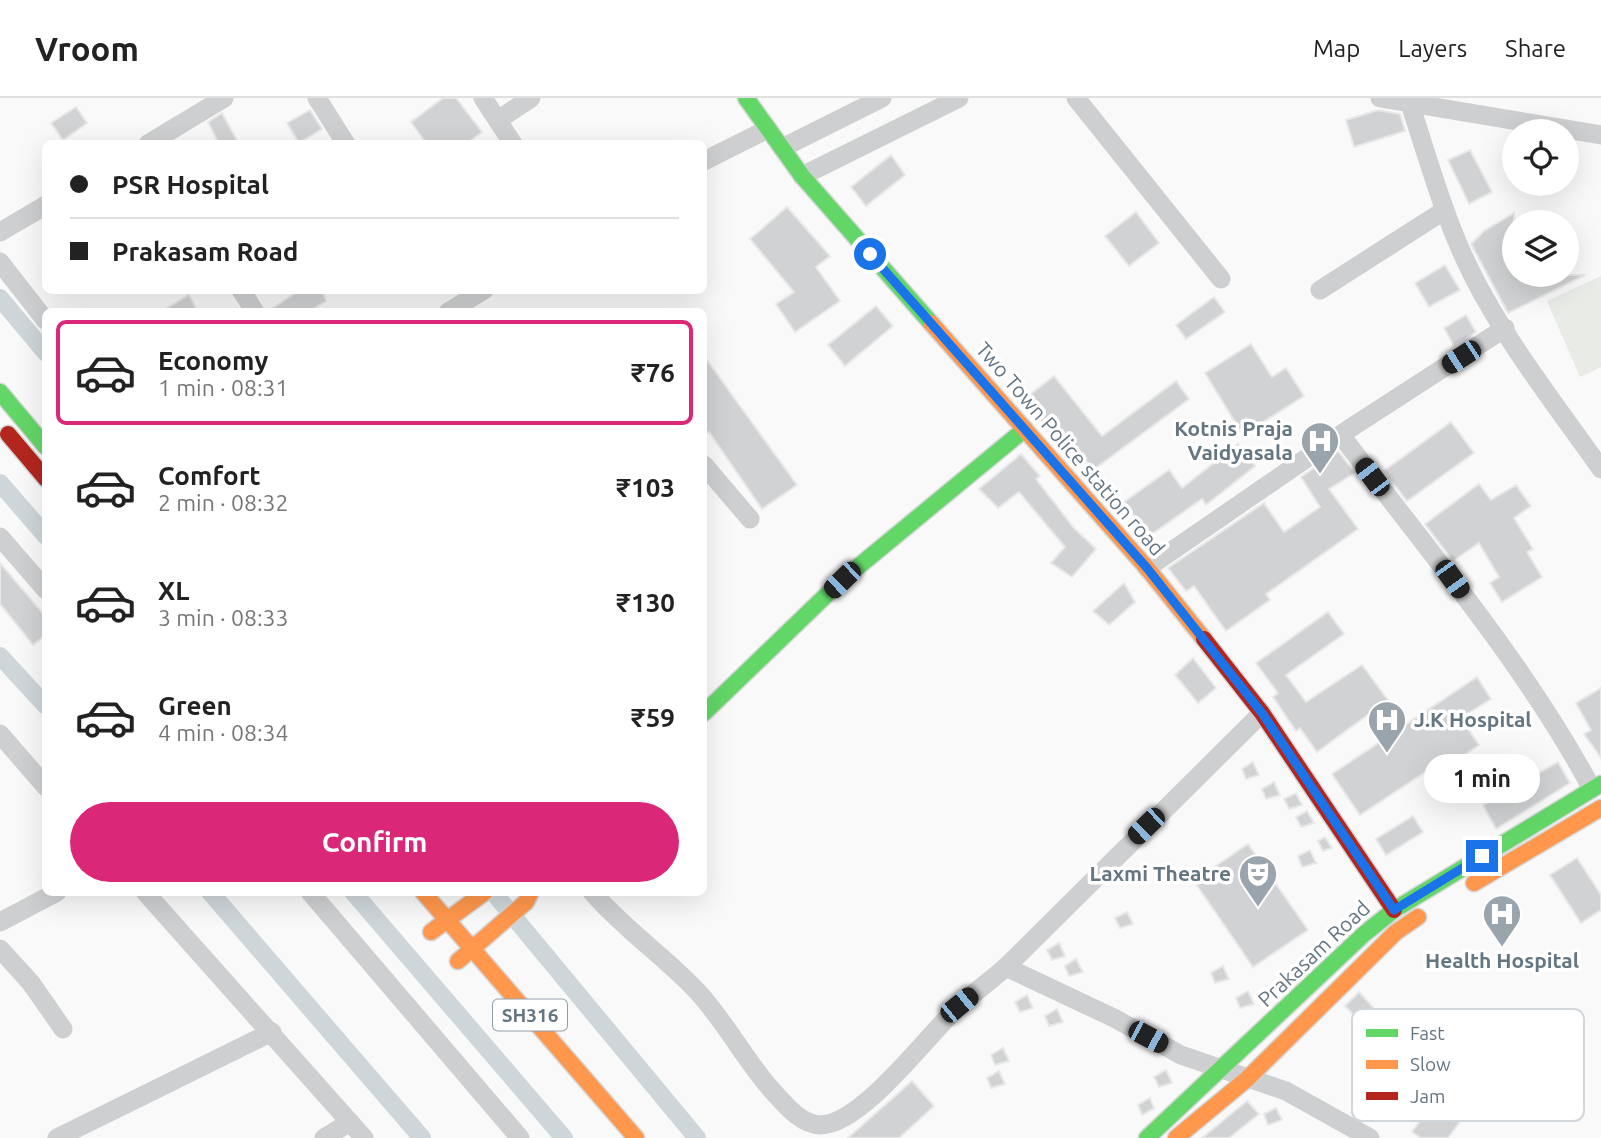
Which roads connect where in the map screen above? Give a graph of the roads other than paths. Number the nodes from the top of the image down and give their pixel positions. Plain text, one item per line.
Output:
1 (224, 98) edge
2 (317, 98) edge
3 (483, 98) edge
4 (531, 98) edge
5 (746, 98) edge
6 (882, 98) edge
7 (959, 98) edge
8 (1076, 98) edge
9 (1380, 98) edge
10 (1409, 101) junction
11 (1431, 101) edge
12 (498, 120) junction
13 (768, 130) junction
14 (1601, 135) edge
15 (155, 140) edge
16 (343, 140) edge
17 (510, 140) edge
18 (782, 148) junction
19 (707, 160) edge
20 (802, 176) junction
21 (42, 207) edge
22 (1445, 210) junction
23 (0, 232) edge
24 (0, 262) edge
25 (1221, 279) dead end
26 (1320, 290) dead end
27 (474, 294) edge
28 (454, 302) edge
29 (42, 316) edge
30 (1505, 328) junction
31 (0, 392) edge
32 (0, 425) edge
33 (1025, 429) junction
34 (1340, 435) junction
35 (42, 442) edge
36 (707, 469) edge
37 (1601, 469) edge
38 (42, 474) edge
39 (750, 519) dead end
40 (0, 537) edge
41 (1147, 568) junction
42 (42, 585) edge
43 (707, 710) edge
44 (1262, 713) junction
45 (0, 734) edge
46 (42, 782) edge
47 (1596, 787) edge
48 (1601, 808) edge
49 (1464, 890) dead end
50 (49, 896) edge
51 (149, 896) edge
52 (313, 896) edge
53 (427, 896) edge
54 (480, 896) edge
55 (595, 896) edge
56 (528, 897) edge
57 (1394, 910) junction
58 (1429, 910) dead end
59 (451, 918) junction
60 (0, 922) edge
61 (476, 946) junction
62 (0, 949) edge
63 (1006, 967) junction
64 (63, 1029) dead end
65 (272, 1032) junction
66 (1222, 1071) junction
67 (1247, 1079) junction
68 (351, 1122) junction
69 (814, 1128) edge
70 (57, 1138) edge
71 (324, 1138) edge
72 (364, 1138) edge
73 (520, 1138) edge
74 (636, 1138) edge
75 (1147, 1138) edge
76 (1176, 1138) edge
77 (1370, 1138) edge

1 - 15 street
2 - 16 street
3 - 12 street
4 - 12 street
5 - 13 street, Two Town Police station road
6 - 18 street
7 - 20 street
8 - 25 street
9 - 10 street
10 - 11 street
10 - 22 street
11 - 14 street
12 - 17 street
13 - 18 street, Two Town Police station road
13 - 19 street
18 - 20 street, Two Town Police station road
20 - 33 street, Two Town Police station road
21 - 23 street
22 - 26 street
22 - 30 street
24 - 29 street
27 - 28 street
30 - 34 street
30 - 37 street
31 - 35 street
32 - 38 street
33 - 41 street, Two Town Police station road
33 - 43 street
34 - 41 street
34 - 47 street
36 - 39 street
40 - 42 street
41 - 44 street, Two Town Police station road
44 - 57 street, Two Town Police station road
44 - 63 street
45 - 46 street
47 - 57 street, Prakasam Road
48 - 49 street
50 - 60 street
51 - 65 street
52 - 73 street
53 - 59 street, SH316
54 - 59 street
55 - 69 street
56 - 61 street
57 - 66 street, Prakasam Road
58 - 67 street, Prakasam Road
59 - 61 street, SH316
59 - 61 street
61 - 74 street, SH316
62 - 64 street
63 - 66 street
63 - 69 street
65 - 68 street
65 - 70 street
66 - 67 street
66 - 75 street, Prakasam Road
67 - 76 street, Prakasam Road
67 - 77 street
68 - 71 street
68 - 72 street

